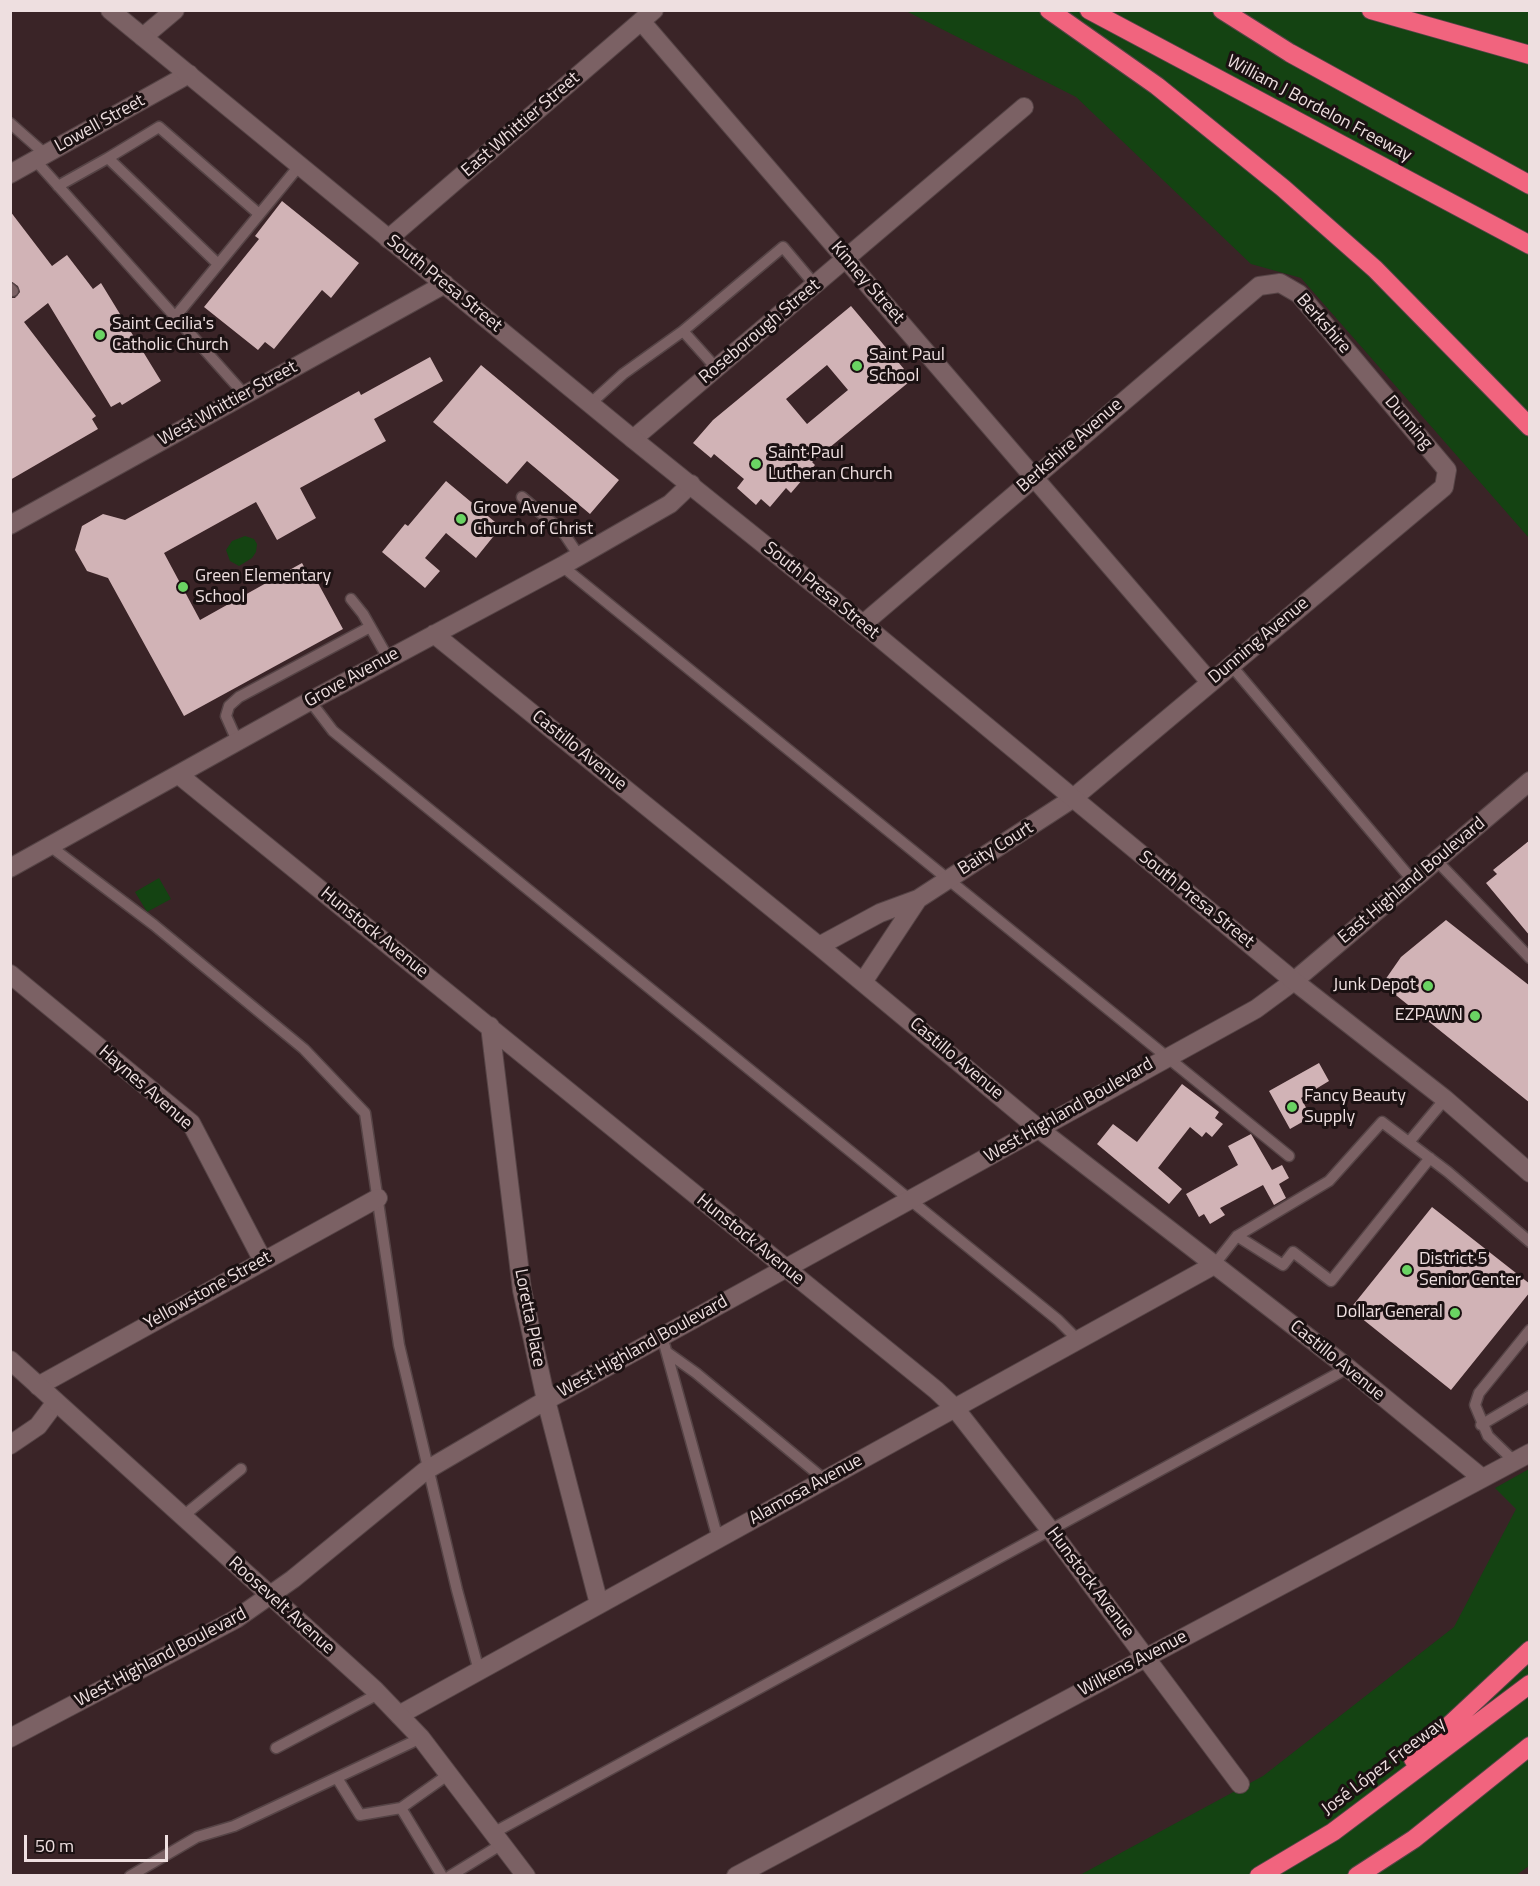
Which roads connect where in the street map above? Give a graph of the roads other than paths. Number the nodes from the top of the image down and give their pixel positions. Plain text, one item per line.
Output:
1 (110, 10) edge
2 (175, 10) edge
3 (1050, 10) edge
4 (1089, 10) edge
5 (1222, 10) edge
6 (1371, 10) edge
7 (648, 16) edge
8 (143, 37) junction
9 (1529, 54) edge
10 (189, 74) junction
11 (1024, 107) dead end
12 (10, 123) edge
13 (40, 157) junction
14 (108, 158) junction
15 (299, 166) junction
16 (10, 174) edge
17 (1530, 185) edge
18 (58, 186) junction
19 (259, 214) junction
20 (388, 239) junction
21 (1530, 245) edge
22 (846, 259) junction
23 (218, 264) junction
24 (445, 284) junction
25 (815, 285) junction
26 (1284, 285) joint
27 (175, 316) junction
28 (683, 331) junction
29 (1360, 366) joint
30 (717, 369) junction
31 (245, 395) junction
32 (591, 403) junction
33 (1530, 427) edge
34 (633, 440) junction
35 (1034, 477) junction
36 (1445, 483) joint
37 (691, 484) junction
38 (522, 497) dead end
39 (10, 525) edge
40 (579, 556) junction
41 (562, 566) junction
42 (351, 599) dead end
43 (862, 624) junction
44 (370, 627) junction
45 (434, 634) junction
46 (388, 658) junction
47 (1230, 664) junction
48 (1210, 682) junction
49 (310, 701) junction
50 (238, 743) junction
51 (179, 775) junction
52 (1530, 781) edge
53 (1072, 799) junction
54 (50, 846) junction
55 (1437, 861) junction
56 (10, 868) edge
57 (948, 879) junction
58 (1413, 881) junction
59 (918, 898) junction
60 (819, 946) junction
61 (1530, 958) edge
62 (10, 974) edge
63 (1294, 981) junction
64 (862, 982) junction
65 (489, 1026) junction
66 (1166, 1056) junction
67 (1445, 1099) junction
68 (1039, 1129) junction
69 (1409, 1142) junction
70 (1289, 1156) dead end
71 (1430, 1158) junction
72 (1526, 1165) edge
73 (378, 1198) junction
74 (910, 1200) junction
75 (1237, 1236) junction
76 (1530, 1242) edge
77 (263, 1261) junction
78 (1214, 1265) junction
79 (785, 1269) junction
80 (1530, 1330) edge
81 (1078, 1340) junction
82 (665, 1345) junction
83 (10, 1360) edge
84 (1348, 1368) junction
85 (38, 1386) junction
86 (1530, 1395) edge
87 (546, 1400) junction
88 (57, 1402) junction
89 (954, 1407) junction
90 (1481, 1425) junction
91 (10, 1445) edge
92 (1522, 1457) edge
93 (430, 1468) junction
94 (241, 1469) dead end
95 (1482, 1478) junction
96 (825, 1480) junction
97 (182, 1516) junction
98 (1051, 1531) junction
99 (718, 1539) junction
100 (270, 1596) junction
101 (599, 1604) junction
102 (1530, 1650) edge
103 (1145, 1658) junction
104 (480, 1671) junction
105 (1530, 1684) edge
106 (378, 1694) junction
107 (399, 1715) junction
108 (10, 1738) edge
109 (421, 1738) junction
110 (1530, 1746) edge
111 (276, 1748) dead end
112 (1530, 1760) edge
113 (449, 1774) junction
114 (337, 1778) junction
115 (1240, 1784) dead end
116 (401, 1808) junction
117 (1333, 1832) junction
118 (497, 1838) junction
119 (1414, 1839) junction
120 (522, 1874) edge
121 (130, 1875) edge
122 (442, 1875) edge
123 (450, 1875) edge
124 (736, 1875) edge
125 (1259, 1875) edge
126 (1357, 1875) edge

1 - 8 street, South Presa Street
2 - 8 street
3 - 33 highway
4 - 21 highway, William J Bordelon Freeway
5 - 17 highway, William J Bordelon Freeway
6 - 9 highway
7 - 20 street, East Whittier Street
7 - 22 street, Kinney Street
8 - 10 street, South Presa Street
10 - 13 street, Lowell Street
10 - 15 street, South Presa Street
11 - 22 street, Roseborough Street
12 - 13 lane
13 - 16 street, Lowell Street
13 - 18 lane
14 - 18 lane
14 - 19 lane
14 - 23 lane
15 - 19 lane
15 - 20 street, South Presa Street
18 - 27 lane
19 - 23 lane
20 - 24 street, South Presa Street
22 - 25 street, Roseborough Street
22 - 35 street, Kinney Street
23 - 27 lane
24 - 31 street, West Whittier Street
24 - 32 street, South Presa Street
25 - 28 lane
25 - 30 street, Roseborough Street
26 - 29 street, Berkshire
26 - 35 street, Berkshire Avenue
27 - 31 lane
28 - 30 lane
28 - 32 lane
29 - 36 street, Dunning
30 - 34 street, Roseborough Street
31 - 39 street, West Whittier Street
32 - 34 street, South Presa Street
34 - 37 street, South Presa Street
35 - 43 street, Berkshire Avenue
35 - 48 street, Kinney Street
36 - 47 street, Dunning Avenue
37 - 40 street, Grove Avenue
37 - 43 street, South Presa Street
38 - 40 lane
40 - 41 street, Grove Avenue
41 - 45 street, Grove Avenue
41 - 57 lane
42 - 44 lane
43 - 53 street, South Presa Street
44 - 46 lane
44 - 50 lane
45 - 46 street, Grove Avenue
45 - 60 street, Castillo Avenue
46 - 49 street, Grove Avenue
47 - 48 street, Dunning Avenue
47 - 58 lane
48 - 53 street, Dunning Avenue
49 - 50 street, Grove Avenue
49 - 74 lane
50 - 51 street, Grove Avenue
51 - 54 street, Grove Avenue
51 - 65 street, Hunstock Avenue
52 - 55 street, East Highland Boulevard
53 - 57 street, Baity Court
53 - 63 street, South Presa Street
54 - 56 street, Grove Avenue
54 - 73 lane
55 - 58 street, East Highland Boulevard
55 - 61 lane
57 - 59 street, Baity Court
57 - 66 lane
58 - 63 street, East Highland Boulevard
59 - 60 street, Baity Court
59 - 64 street, Baity Court
60 - 64 street, Castillo Avenue
62 - 77 street, Haynes Avenue
63 - 66 street, West Highland Boulevard
63 - 67 street, South Presa Street
64 - 68 street, Castillo Avenue
65 - 79 street, Hunstock Avenue
65 - 87 street, Loretta Place
66 - 68 street, West Highland Boulevard
66 - 70 lane
67 - 69 lane
67 - 72 street, South Presa Street
68 - 74 street, West Highland Boulevard
68 - 78 street, Castillo Avenue
69 - 71 lane
69 - 75 lane
71 - 75 lane
71 - 76 lane
73 - 77 street, Yellowstone Street
73 - 93 lane
74 - 79 street, West Highland Boulevard
74 - 81 lane
75 - 78 lane
77 - 85 street, Yellowstone Street
78 - 81 street, Alamosa Avenue
78 - 84 street, Castillo Avenue
79 - 82 street, West Highland Boulevard
79 - 89 street, Hunstock Avenue
80 - 90 lane
81 - 89 street, Alamosa Avenue
82 - 87 street, West Highland Boulevard
82 - 96 lane
82 - 99 lane
83 - 85 street, Roosevelt Avenue
84 - 95 street, Castillo Avenue
84 - 98 lane
85 - 88 street, Roosevelt Avenue
86 - 90 lane
87 - 93 street, West Highland Boulevard
87 - 101 street, Loretta Place
88 - 91 street
88 - 97 street, Roosevelt Avenue
89 - 96 street, Alamosa Avenue
89 - 98 street, Hunstock Avenue
90 - 92 lane
92 - 95 street, Wilkens Avenue
93 - 100 street, West Highland Boulevard
93 - 104 lane
94 - 97 lane
95 - 103 street, Wilkens Avenue
96 - 99 street, Alamosa Avenue
97 - 100 street, Roosevelt Avenue
98 - 103 street, Hunstock Avenue
98 - 118 lane
99 - 101 street, Alamosa Avenue
100 - 106 street, Roosevelt Avenue
100 - 108 street, West Highland Boulevard
101 - 104 street, Alamosa Avenue
102 - 117 highway
103 - 115 street, Hunstock Avenue
103 - 124 street, Wilkens Avenue
104 - 107 street, Alamosa Avenue
105 - 117 highway, José López Freeway
106 - 107 street, Roosevelt Avenue
106 - 111 lane
107 - 109 street, Roosevelt Avenue
109 - 113 street, Roosevelt Avenue
109 - 114 lane
110 - 119 highway
112 - 119 highway
113 - 116 lane
113 - 118 street, Roosevelt Avenue
114 - 116 lane
114 - 121 lane
116 - 122 lane
117 - 125 highway, José López Freeway
118 - 120 street, Roosevelt Avenue
118 - 123 lane
119 - 126 highway

